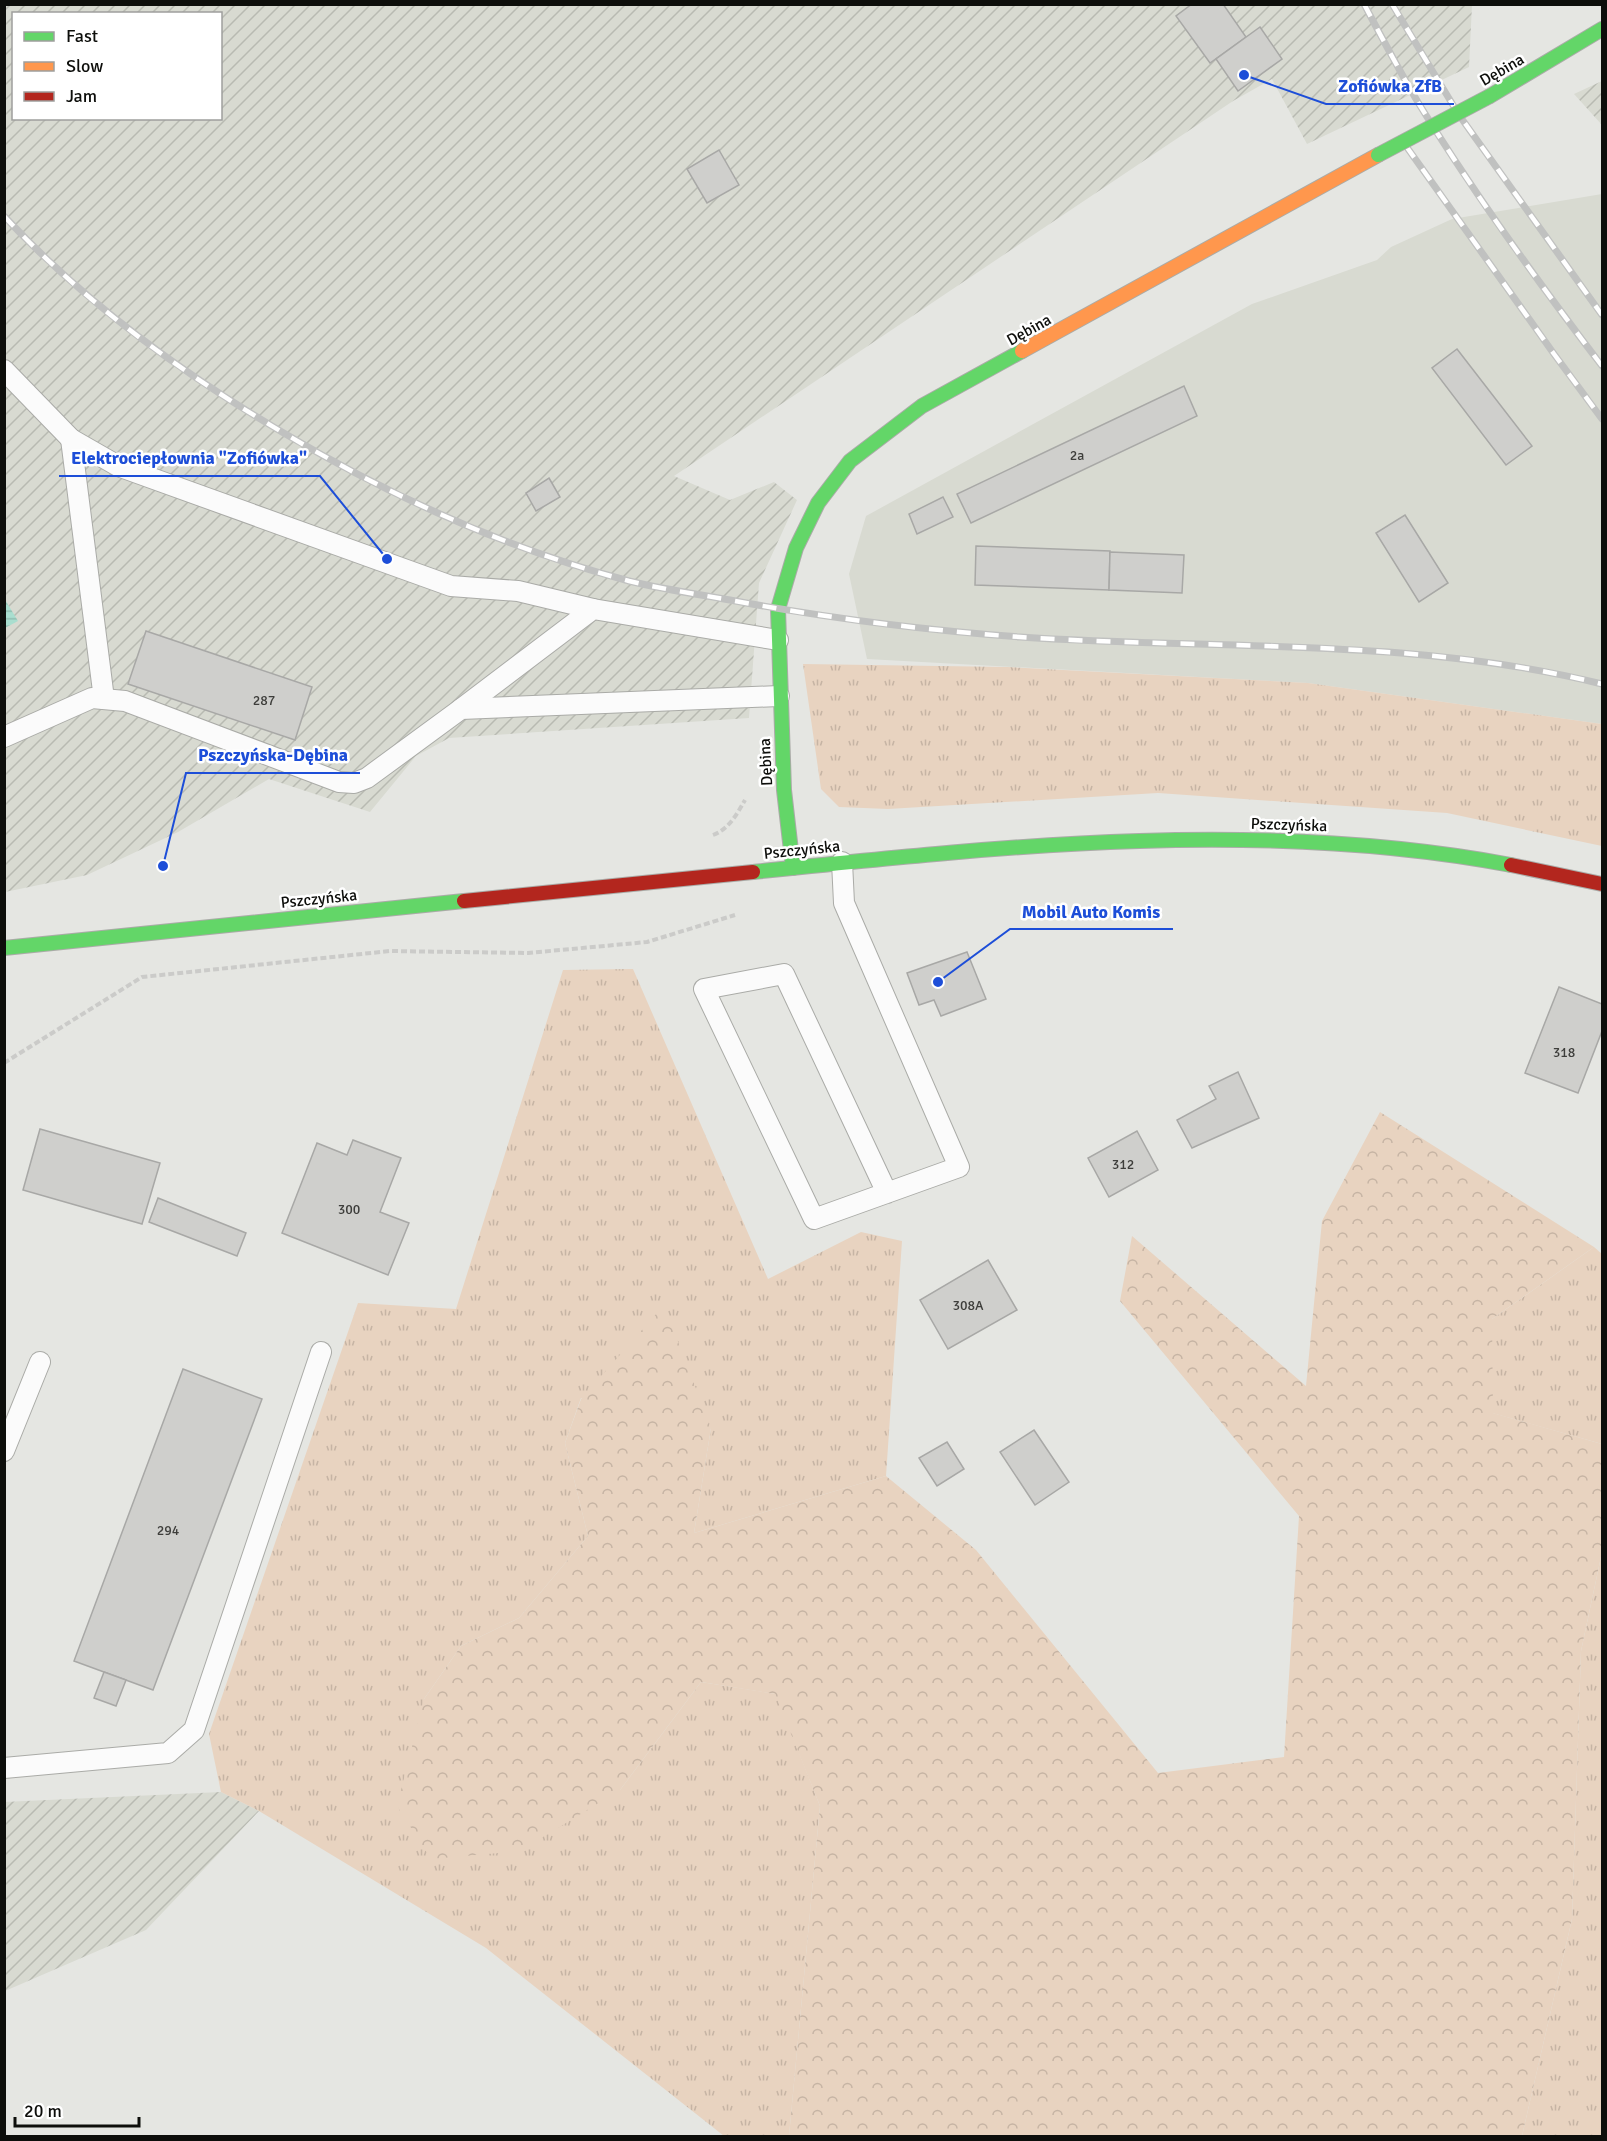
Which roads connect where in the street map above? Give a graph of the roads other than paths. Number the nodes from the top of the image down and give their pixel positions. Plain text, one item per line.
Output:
1 (1602, 29) edge
2 (4, 370) edge
3 (71, 439) junction
4 (594, 609) junction
5 (778, 640) junction
6 (779, 696) junction
7 (104, 699) junction
8 (461, 709) junction
9 (4, 737) edge
10 (842, 862) junction
11 (793, 868) junction
12 (1602, 884) edge
13 (4, 948) edge
14 (887, 1193) junction
15 (321, 1352) dead end
16 (40, 1362) dead end
17 (4, 1451) edge
18 (4, 1768) edge

1 - 5 main road, Dębina, bridge
2 - 3 lane
3 - 4 lane
3 - 7 lane
4 - 5 lane
4 - 8 lane
5 - 6 main road, Dębina
6 - 8 lane
6 - 11 main road, Dębina
7 - 8 lane
7 - 9 lane
10 - 11 main road, Pszczyńska
10 - 12 main road, Pszczyńska
10 - 14 lane
11 - 13 main road, Pszczyńska
14 - 14 lane
15 - 18 lane
16 - 17 lane

